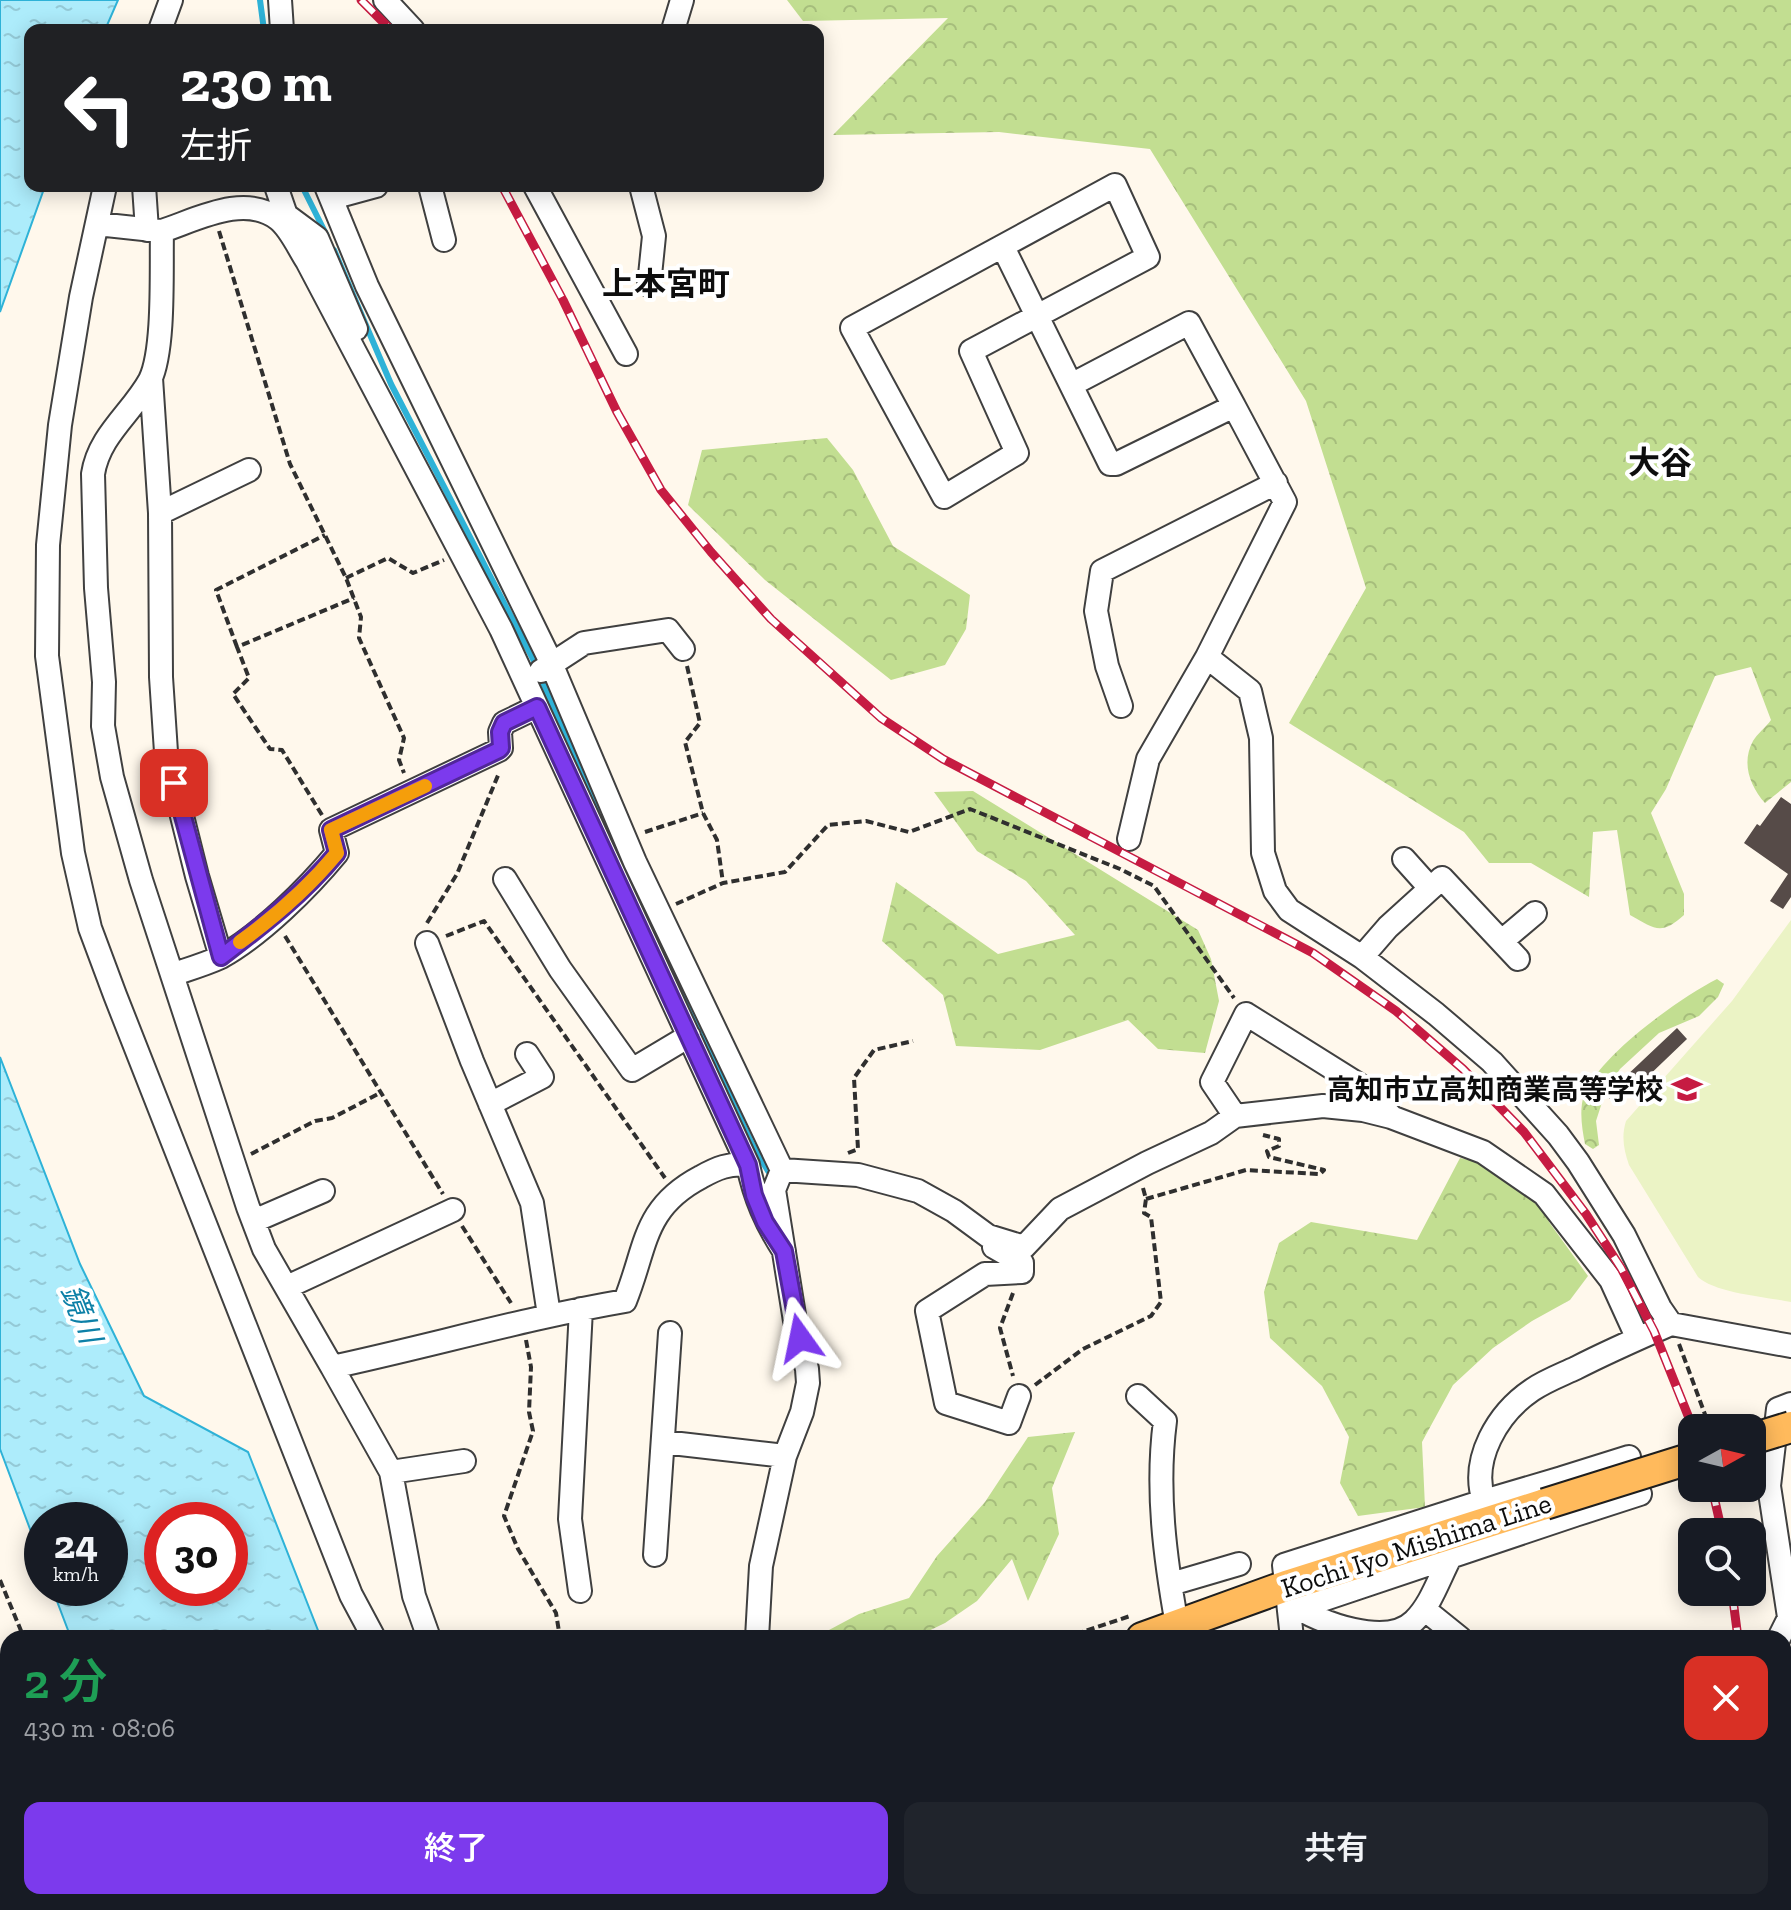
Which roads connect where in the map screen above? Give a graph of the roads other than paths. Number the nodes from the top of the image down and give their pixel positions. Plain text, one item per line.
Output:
1 (171, 0) edge
2 (280, 0) edge
3 (385, 0) edge
4 (682, 0) edge
5 (164, 24) edge
6 (282, 24) edge
7 (407, 24) edge
8 (675, 24) edge
9 (104, 192) edge
10 (145, 192) edge
11 (277, 192) edge
12 (329, 192) edge
13 (432, 192) edge
14 (538, 192) edge
15 (643, 192) edge
16 (282, 217) junction
17 (97, 224) junction
18 (154, 230) junction
19 (329, 234) junction
20 (444, 240) dead end
21 (1003, 247) junction
22 (649, 285) dead end
23 (1037, 316) junction
24 (626, 354) dead end
25 (151, 378) junction
26 (1071, 385) junction
27 (373, 387) junction
28 (1234, 406) junction
29 (249, 470) dead end
30 (1276, 483) junction
31 (160, 513) junction
32 (683, 649) road end
33 (1207, 657) junction
34 (541, 670) junction
35 (1121, 706) dead end
36 (537, 707) junction
37 (556, 747) junction
38 (1129, 839) dead end
39 (1404, 859) dead end
40 (505, 879) dead end
41 (1430, 888) junction
42 (1535, 913) dead end
43 (1502, 941) junction
44 (427, 943) road end
45 (221, 957) junction
46 (1362, 957) junction
47 (1518, 959) dead end
48 (174, 974) junction
49 (689, 1036) junction
50 (527, 1054) dead end
51 (490, 1104) junction
52 (1391, 1117) junction
53 (1228, 1121) junction
54 (748, 1165) junction
55 (782, 1170) junction
56 (323, 1191) dead end
57 (940, 1203) junction
58 (453, 1210) road end
59 (254, 1221) junction
60 (784, 1251) junction
61 (287, 1287) junction
62 (581, 1309) junction
63 (549, 1315) junction
64 (1671, 1324) junction
65 (670, 1333) dead end
66 (1637, 1337) junction
67 (1791, 1346) edge
68 (332, 1367) junction
69 (1019, 1396) road end
70 (1138, 1396) dead end
71 (1791, 1404) edge
72 (1791, 1427) edge
73 (663, 1442) junction
74 (1772, 1446) edge
75 (785, 1456) junction
76 (1629, 1457) dead end
77 (464, 1461) dead end
78 (1678, 1462) edge
79 (391, 1472) junction
80 (1562, 1478) junction
81 (1640, 1494) dead end
82 (1484, 1501) junction
83 (1575, 1515) junction
84 (655, 1555) dead end
85 (1451, 1556) junction
86 (1239, 1564) dead end
87 (1171, 1584) junction
88 (580, 1591) dead end
89 (351, 1595) junction
90 (1290, 1598) junction
91 (1424, 1609) junction
92 (1790, 1616) edge
93 (1177, 1625) junction
94 (358, 1630) edge
95 (370, 1630) edge
96 (426, 1630) edge
97 (757, 1630) edge
98 (1164, 1630) edge
99 (1292, 1630) edge
100 (1358, 1630) edge
101 (1402, 1630) edge
102 (1450, 1630) edge

1 - 5 street
2 - 6 street
3 - 7 street
4 - 8 street
9 - 17 street
10 - 18 street
11 - 16 street
12 - 19 street
13 - 20 street
14 - 24 street
15 - 22 street
16 - 18 street
16 - 19 street
16 - 27 street
17 - 18 street
17 - 89 street
18 - 25 street
19 - 27 street
19 - 34 street
21 - 23 street
21 - 23 street
21 - 23 street
23 - 26 street
25 - 31 street
25 - 48 street
26 - 28 street
26 - 28 street
27 - 36 street
28 - 30 street
29 - 31 street
30 - 33 street
30 - 35 street
31 - 45 street
32 - 34 street
33 - 38 street
33 - 46 street
34 - 37 street
34 - 55 street
36 - 37 street
36 - 45 street
37 - 49 street
39 - 41 street
40 - 49 street
41 - 43 street
41 - 46 street
42 - 43 street
43 - 47 street
44 - 51 street
45 - 48 street
46 - 64 street
48 - 59 street
49 - 54 street
50 - 51 street
51 - 63 street
52 - 53 street
52 - 53 street
52 - 66 street
53 - 57 street
54 - 60 street
54 - 62 street
55 - 57 street
55 - 60 street
56 - 59 street
57 - 69 street
58 - 61 street
59 - 61 street
60 - 75 street
61 - 68 street
62 - 63 street
62 - 88 street
63 - 68 street
64 - 66 street
64 - 67 street
65 - 73 street
66 - 82 street
68 - 79 street
70 - 87 street
71 - 74 street
72 - 74 main road, bridge
73 - 75 street
73 - 84 street
74 - 92 street
75 - 97 street
76 - 80 street
77 - 79 street
78 - 90 main road, Kochi Iyo Mishima Line, bridge
79 - 96 street
80 - 82 street
80 - 83 street
81 - 83 street
82 - 90 street
83 - 85 street
85 - 90 street
85 - 91 street
86 - 87 street
87 - 93 street
89 - 94 street
89 - 95 street
90 - 93 main road, Kochi Iyo Mishima Line
90 - 99 street
90 - 100 street
91 - 101 street
91 - 102 street
93 - 98 main road, Kochi Iyo Mishima Line

